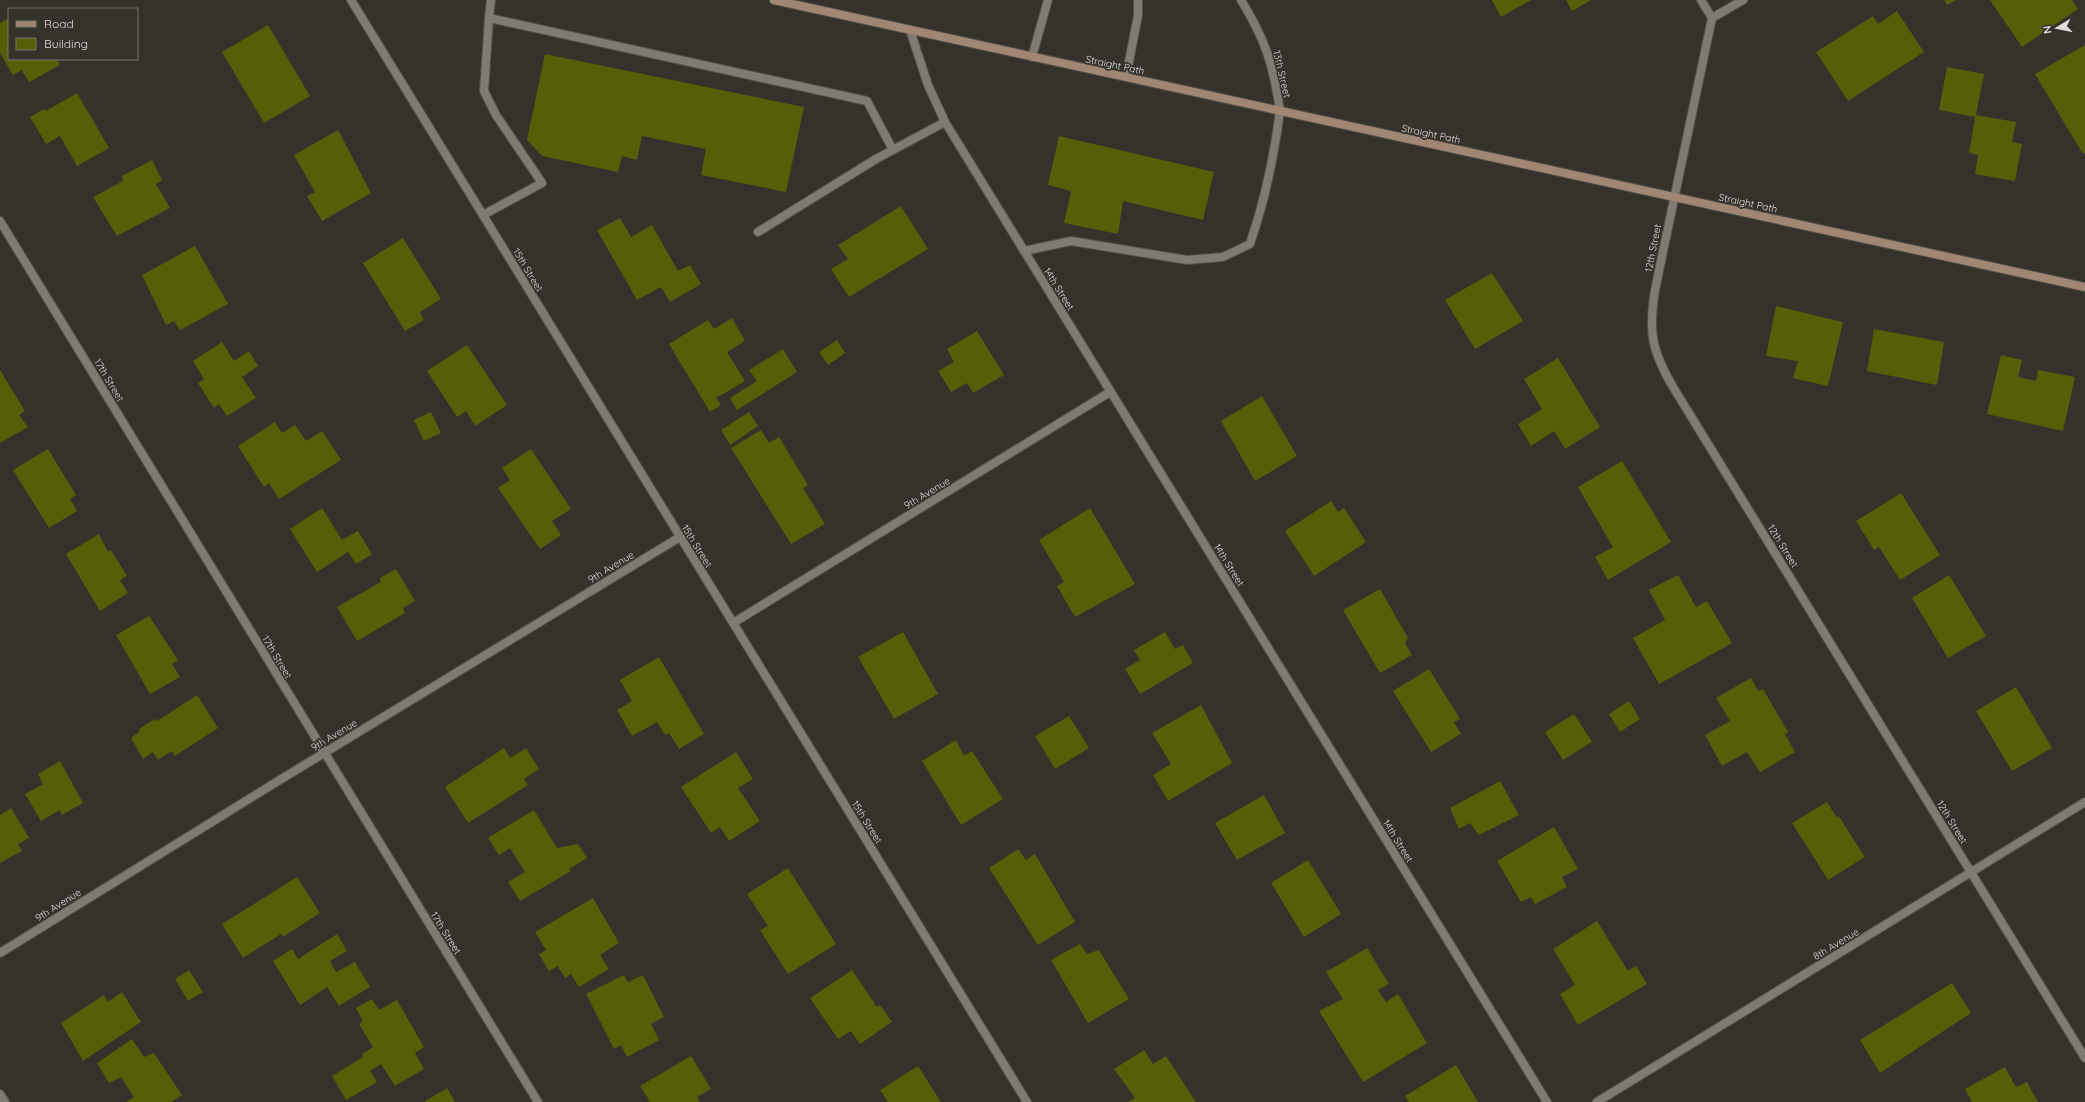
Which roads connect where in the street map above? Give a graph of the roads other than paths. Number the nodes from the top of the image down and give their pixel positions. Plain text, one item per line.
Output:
1 (351, 0) edge
2 (491, 0) edge
3 (774, 0) edge
4 (1048, 0) edge
5 (1138, 0) edge
6 (1241, 0) edge
7 (1701, 0) edge
8 (1743, 0) edge
9 (489, 18) junction
10 (1712, 18) junction
11 (910, 30) junction
12 (1032, 57) junction
13 (1126, 77) junction
14 (1280, 111) junction
15 (945, 122) junction
16 (893, 150) junction
17 (1674, 196) junction
18 (483, 215) junction
19 (0, 221) edge
20 (758, 232) dead end
21 (1024, 251) junction
22 (2085, 287) edge
23 (1110, 392) junction
24 (680, 537) junction
25 (733, 623) junction
26 (324, 753) junction
27 (2085, 802) edge
28 (1971, 872) junction
29 (0, 953) edge
30 (2085, 1058) edge
31 (0, 1094) edge
32 (5, 1102) edge
33 (538, 1102) edge
34 (1027, 1102) edge
35 (1547, 1102) edge
36 (1597, 1102) edge

1 - 18 street, 15th Street
2 - 9 street
3 - 11 main road, Straight Path
4 - 12 street
5 - 13 street
6 - 14 street, 13th Street
7 - 10 street
8 - 10 street
9 - 16 street
9 - 18 street
10 - 17 street, 12th Street
11 - 12 main road, Straight Path
11 - 15 street, 14th Street
12 - 13 main road, Straight Path
13 - 14 main road, Straight Path
14 - 17 main road, Straight Path
14 - 21 street, 13th Street
15 - 16 street
15 - 21 street, 14th Street
16 - 20 street
17 - 22 main road, Straight Path
17 - 28 street, 12th Street
18 - 24 street, 15th Street
19 - 26 street, 17th Street
21 - 23 street, 14th Street
23 - 25 street, 9th Avenue
23 - 35 street, 14th Street
24 - 25 street, 15th Street
24 - 26 street, 9th Avenue
25 - 34 street, 15th Street
26 - 29 street, 9th Avenue
26 - 33 street, 17th Street
27 - 28 street, 8th Avenue
28 - 30 street, 12th Street
28 - 36 street, 8th Avenue
31 - 32 street

